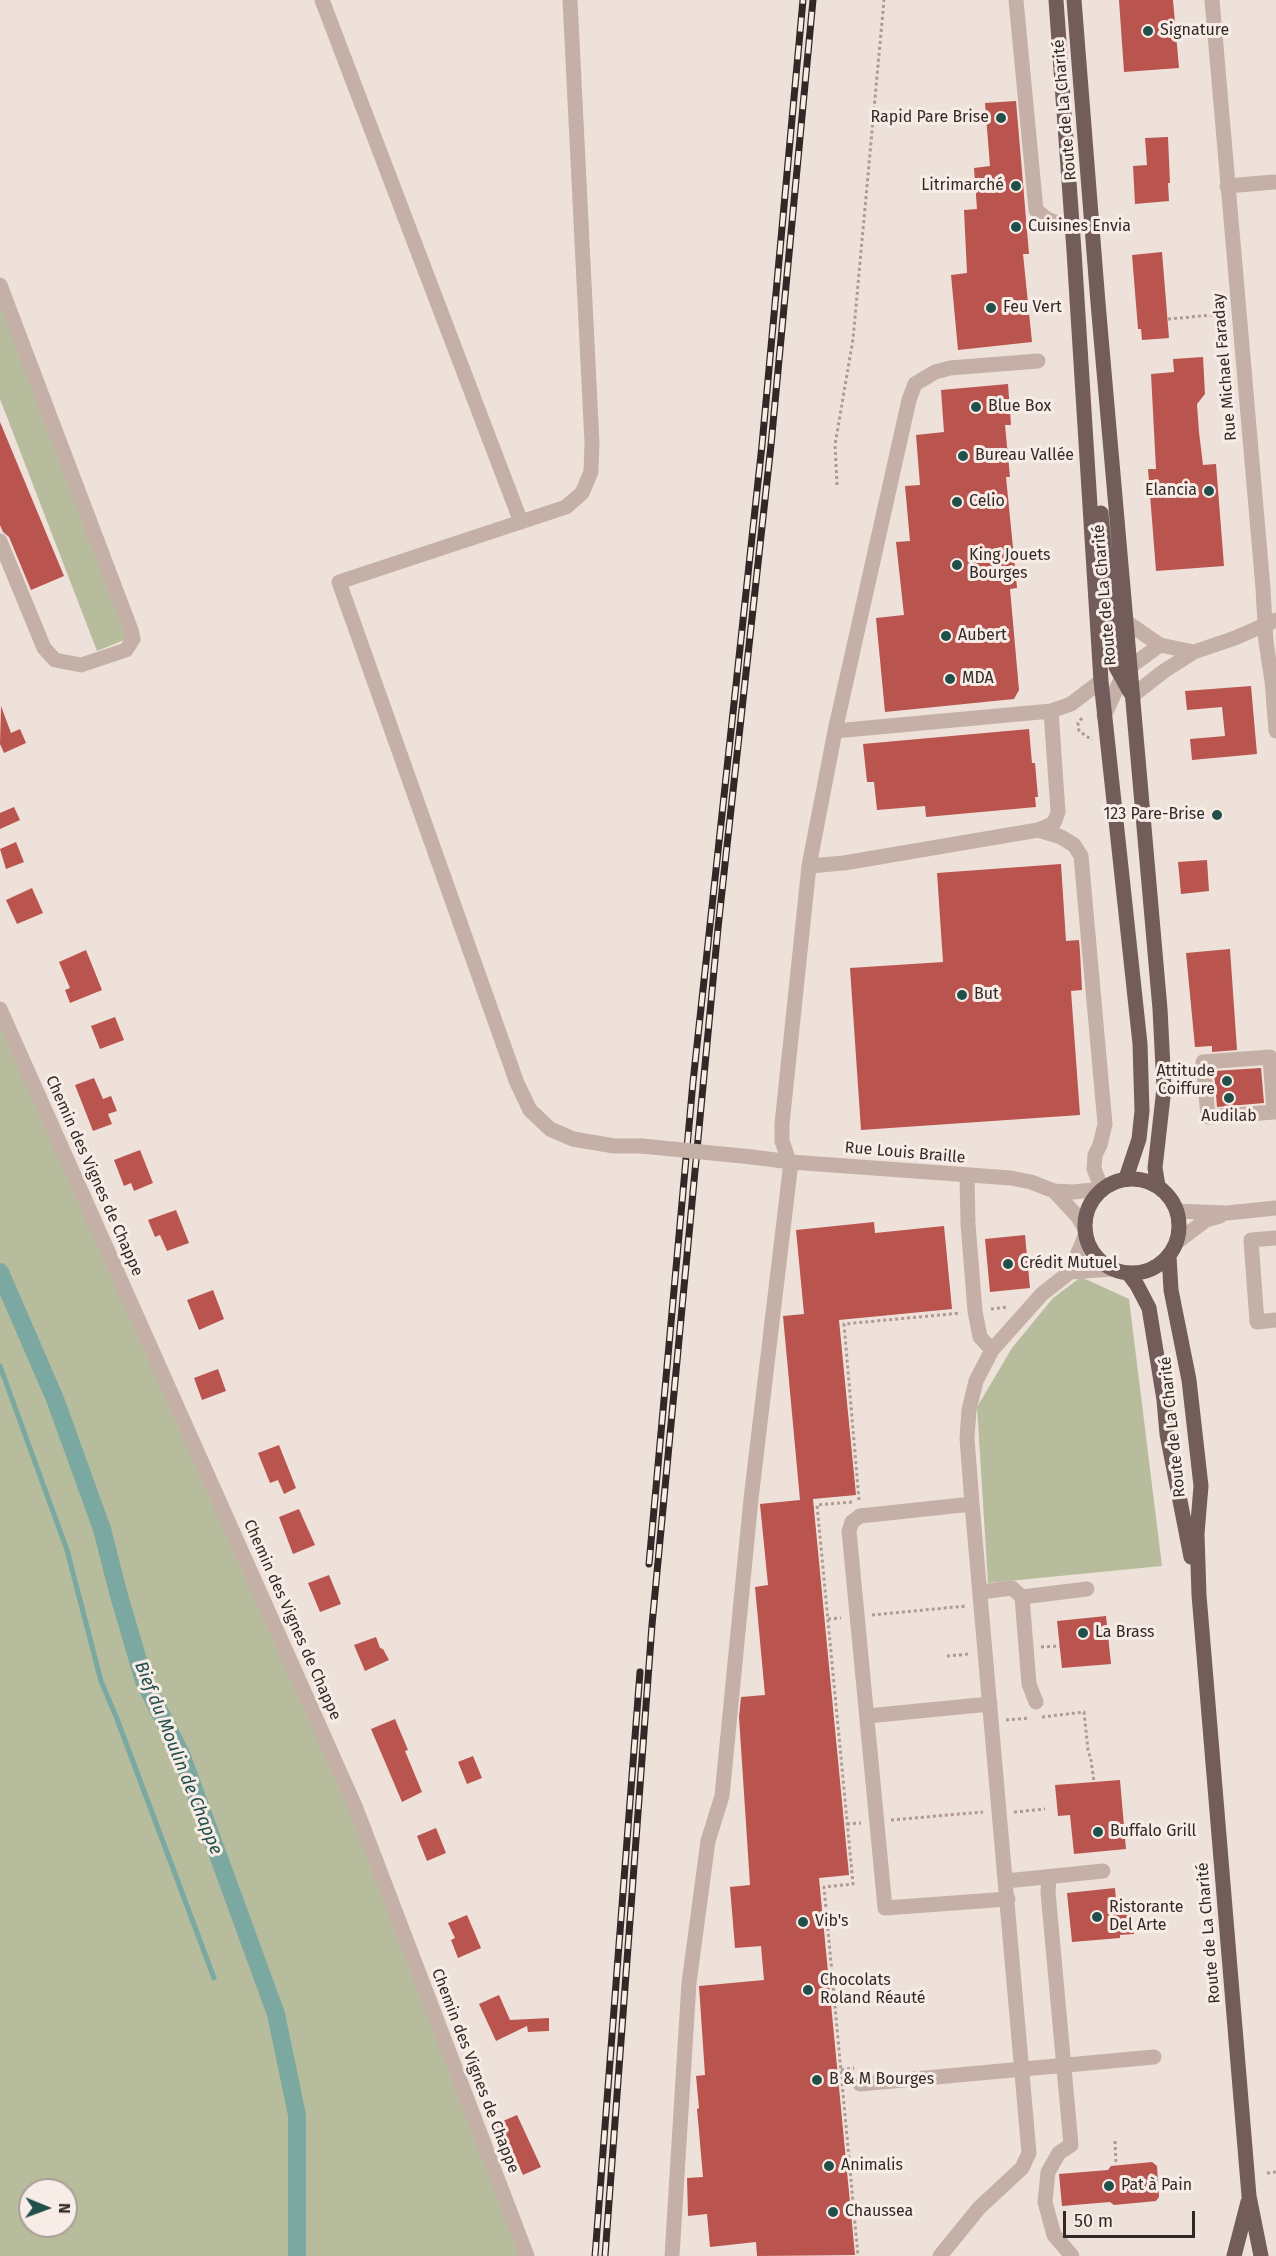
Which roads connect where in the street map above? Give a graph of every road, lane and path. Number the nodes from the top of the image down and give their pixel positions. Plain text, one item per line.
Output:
1 (322, 0) edge
2 (570, 0) edge
3 (884, 0) edge
4 (1016, 0) edge
5 (1056, 0) edge
6 (1074, 0) edge
7 (1212, 0) edge
8 (1274, 182) dead end
9 (1227, 186) junction
10 (1073, 229) junction
11 (0, 285) edge
12 (1229, 314) dead end
13 (1167, 319) dead end
14 (1038, 361) dead end
15 (1084, 412) junction
16 (837, 485) dead end
17 (520, 522) junction
18 (0, 541) edge
19 (1125, 621) junction
20 (1270, 622) edge
21 (1160, 645) junction
22 (1194, 652) junction
23 (1126, 672) junction
24 (1101, 681) junction
25 (1132, 696) junction
26 (1051, 711) junction
27 (1104, 716) junction
28 (835, 731) junction
29 (1276, 731) edge
30 (1038, 830) junction
31 (810, 866) junction
32 (0, 1009) edge
33 (1275, 1112) edge
34 (790, 1162) junction
35 (967, 1176) junction
36 (1126, 1178) junction
37 (1158, 1186) junction
38 (1102, 1189) junction
39 (1054, 1191) junction
40 (1276, 1208) edge
41 (1177, 1210) junction
42 (1227, 1213) junction
43 (1085, 1232) junction
44 (1276, 1238) edge
45 (1177, 1242) junction
46 (1169, 1256) junction
47 (1112, 1269) junction
48 (1070, 1272) junction
49 (1128, 1273) junction
50 (1276, 1320) edge
51 (992, 1350) junction
52 (972, 1504) junction
53 (1087, 1589) dead end
54 (1199, 1595) junction
55 (1022, 1597) junction
56 (982, 1598) junction
57 (858, 1617) junction
58 (828, 1619) dead end
59 (1060, 1646) dead end
60 (1026, 1649) junction
61 (986, 1652) junction
62 (946, 1656) dead end
63 (1036, 1702) dead end
64 (990, 1704) junction
65 (867, 1716) junction
66 (1002, 1720) dead end
67 (1094, 1782) dead end
68 (1045, 1809) dead end
69 (999, 1810) junction
70 (876, 1822) junction
71 (847, 1824) dead end
72 (1103, 1871) dead end
73 (1049, 1877) junction
74 (1006, 1881) junction
75 (1008, 1899) junction
76 (1154, 2057) dead end
77 (1064, 2066) junction
78 (1022, 2070) junction
79 (860, 2084) dead end
80 (1115, 2141) dead end
81 (1116, 2165) dead end
82 (1276, 2172) edge
83 (1267, 2173) dead end
84 (1250, 2196) junction
85 (527, 2256) edge
86 (672, 2256) edge
87 (940, 2256) edge
88 (1072, 2256) edge
89 (1234, 2256) edge
90 (1261, 2256) edge

1 - 17 street
2 - 17 street
3 - 16 path
4 - 10 street
5 - 10 main road, Route de La Charité
6 - 19 main road, Route de La Charité
7 - 9 street, Rue Michael Faraday
8 - 9 street
9 - 20 street, Rue Michael Faraday
10 - 15 main road, Route de La Charité
11 - 18 street
12 - 13 path
14 - 28 street
15 - 23 main road
15 - 24 main road, Route de La Charité
17 - 34 street, Rue Louis Braille, bridge
19 - 21 street
19 - 23 main road, Route de La Charité
20 - 22 street
20 - 29 street, Rue Michael Faraday
21 - 22 street
21 - 23 street
22 - 25 street
23 - 25 main road
23 - 27 street
24 - 26 street
24 - 27 main road, Route de La Charité
25 - 37 main road
26 - 28 street
26 - 30 street
27 - 36 main road, Route de La Charité
28 - 31 street
30 - 31 street
30 - 38 street
31 - 34 street
32 - 85 street, Chemin des Vignes de Chappe
33 - 33 street
34 - 35 street, Rue Louis Braille
34 - 86 street
35 - 39 street, Rue Louis Braille
35 - 51 street
36 - 37 main road
36 - 38 main road
37 - 41 main road
38 - 39 street, Rue Louis Braille
38 - 43 main road
39 - 43 street, Rue Louis Braille
40 - 42 street
41 - 42 street
41 - 45 main road
42 - 45 street
43 - 47 main road
43 - 48 street
44 - 50 street
45 - 46 main road
46 - 49 main road
46 - 54 main road, Route de La Charité
47 - 48 street
47 - 49 main road
48 - 51 street
49 - 54 main road, Route de La Charité
51 - 52 street
52 - 56 street
52 - 57 street
53 - 55 street
54 - 84 main road, Route de La Charité
55 - 56 street
55 - 60 street
56 - 57 path
56 - 61 street
57 - 58 path
57 - 65 street
59 - 60 path
60 - 63 street
61 - 62 path
61 - 64 street
64 - 65 street
64 - 69 street
65 - 70 street
66 - 67 path
68 - 69 path
69 - 70 path
69 - 74 street
70 - 71 path
70 - 75 street
72 - 73 street
73 - 74 street
73 - 77 street
74 - 75 street
75 - 78 street
76 - 77 street
77 - 78 street
77 - 88 street
78 - 79 street
78 - 87 street
80 - 81 path
82 - 83 path
84 - 89 main road, Route de La Charité
84 - 90 main road, Route de La Charité

